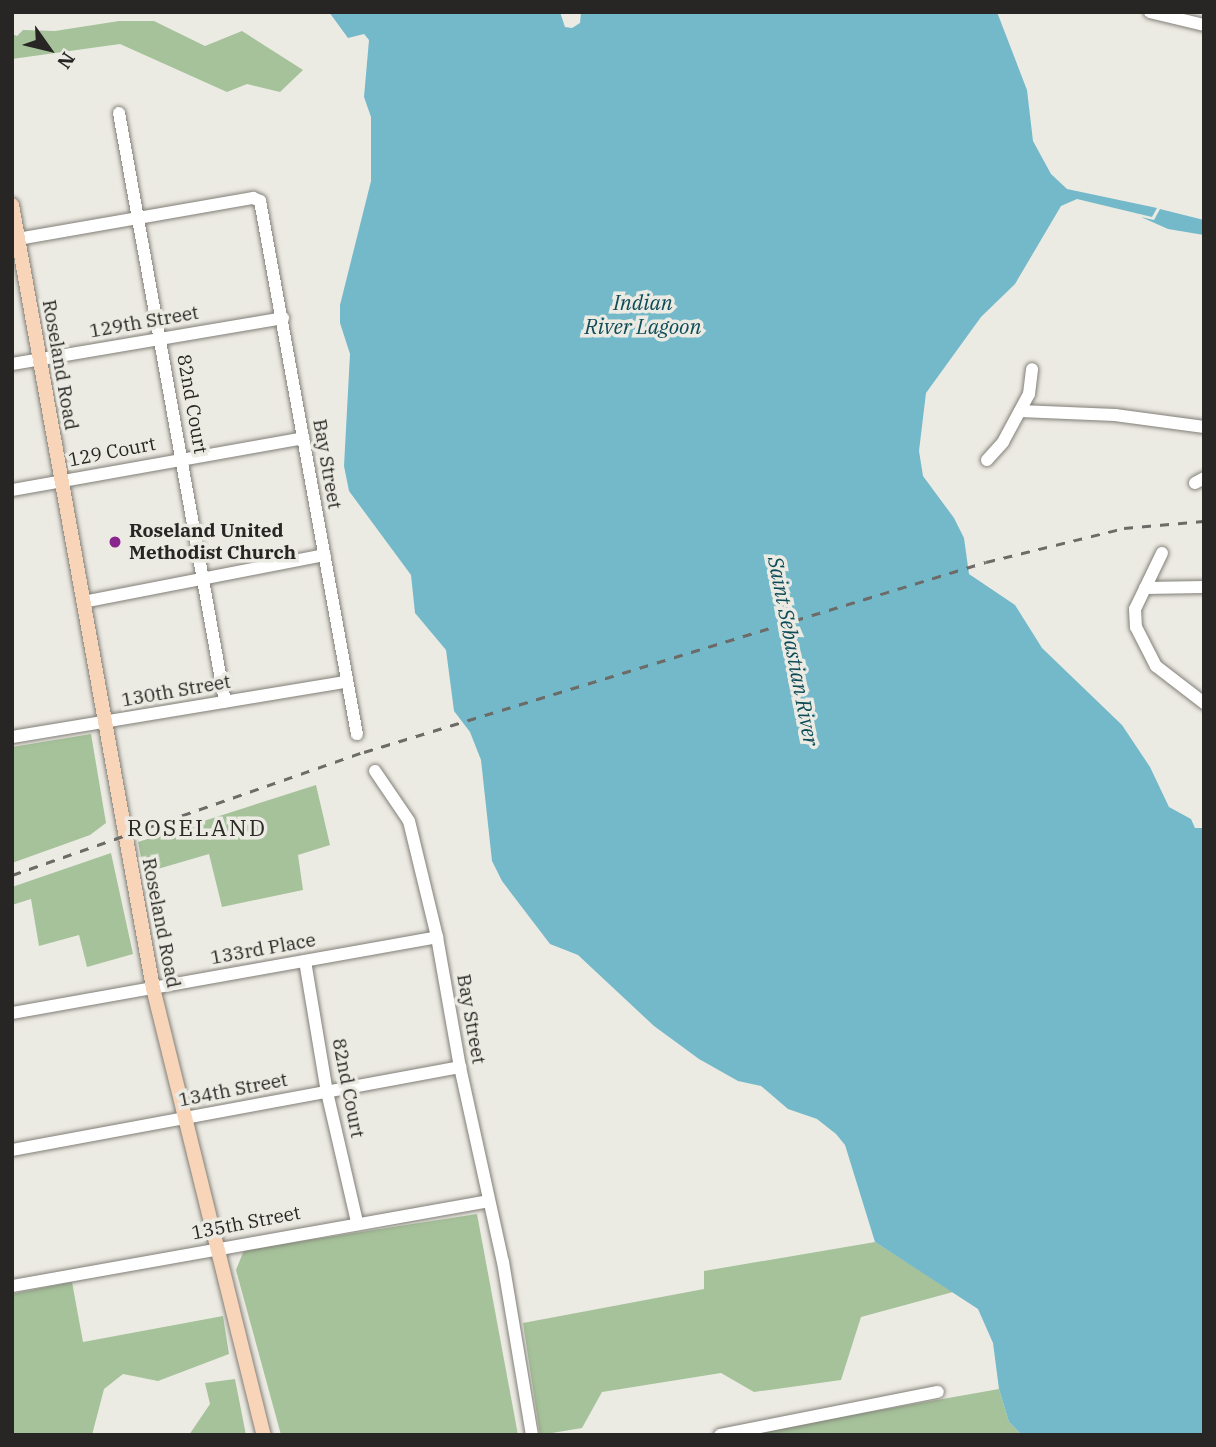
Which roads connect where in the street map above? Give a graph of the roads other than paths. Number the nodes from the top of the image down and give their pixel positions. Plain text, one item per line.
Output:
1 (1150, 12) edge
2 (1204, 25) edge
3 (119, 113) dead end
4 (12, 205) edge
5 (141, 218) junction
6 (15, 239) edge
7 (283, 318) junction
8 (161, 339) junction
9 (39, 359) junction
10 (12, 364) edge
11 (1032, 369) dead end
12 (1020, 411) junction
13 (1204, 427) edge
14 (303, 438) junction
15 (181, 458) junction
16 (987, 460) dead end
17 (61, 482) junction
18 (12, 490) edge
19 (1162, 553) dead end
20 (324, 555) junction
21 (204, 581) junction
22 (1201, 587) edge
23 (1145, 588) junction
24 (83, 602) junction
25 (346, 682) junction
26 (225, 702) junction
27 (1204, 703) edge
28 (102, 723) junction
29 (357, 734) dead end
30 (12, 737) edge
31 (375, 771) dead end
32 (437, 937) junction
33 (305, 961) junction
34 (153, 988) junction
35 (12, 1013) edge
36 (460, 1067) junction
37 (327, 1092) junction
38 (186, 1118) junction
39 (12, 1150) edge
40 (487, 1201) junction
41 (357, 1222) junction
42 (218, 1248) junction
43 (12, 1286) edge
44 (938, 1392) dead end
45 (264, 1435) edge
46 (532, 1435) edge
47 (720, 1435) edge

1 - 2 street
3 - 5 street, 82nd Court
4 - 6 main road, Roseland Road
5 - 6 street
5 - 7 street, Bay Street
5 - 8 street, 82nd Court
6 - 9 main road, Roseland Road
7 - 8 street, 129th Street
7 - 14 street, Bay Street
8 - 9 street, 129th Street
8 - 15 street, 82nd Court
9 - 10 street, 129th Street
9 - 17 main road, Roseland Road
11 - 12 street
12 - 13 street
12 - 16 street
14 - 15 street, 129 Court
14 - 20 street, Bay Street
15 - 17 street, 129 Court
15 - 21 street, 82nd Court
17 - 18 street, 129 Court
17 - 24 main road, Roseland Road
19 - 23 street
20 - 21 street
20 - 25 street, Bay Street
21 - 24 street
21 - 26 street, 82nd Court
22 - 23 street
23 - 27 street
24 - 28 main road, Roseland Road
25 - 26 street, 130th Street
25 - 29 street, Bay Street
26 - 28 street, 130th Street
28 - 30 street, 130th Street
28 - 34 main road, Roseland Road
31 - 32 street, Bay Street
32 - 33 street, 133rd Place
32 - 36 street, Bay Street
33 - 34 street, 133rd Place
33 - 37 street, 82nd Court
34 - 35 street, 133rd Place
34 - 38 main road, Roseland Road
36 - 37 street, 134th Street
36 - 40 street, Bay Street
37 - 38 street, 134th Street
37 - 41 street, 82nd Court
38 - 39 street, 134th Street
38 - 42 main road, Roseland Road
40 - 41 street, 135th Street
40 - 46 street, Bay Street
41 - 42 street, 135th Street
42 - 43 street, 135th Street
42 - 45 main road, Roseland Road
44 - 47 street

